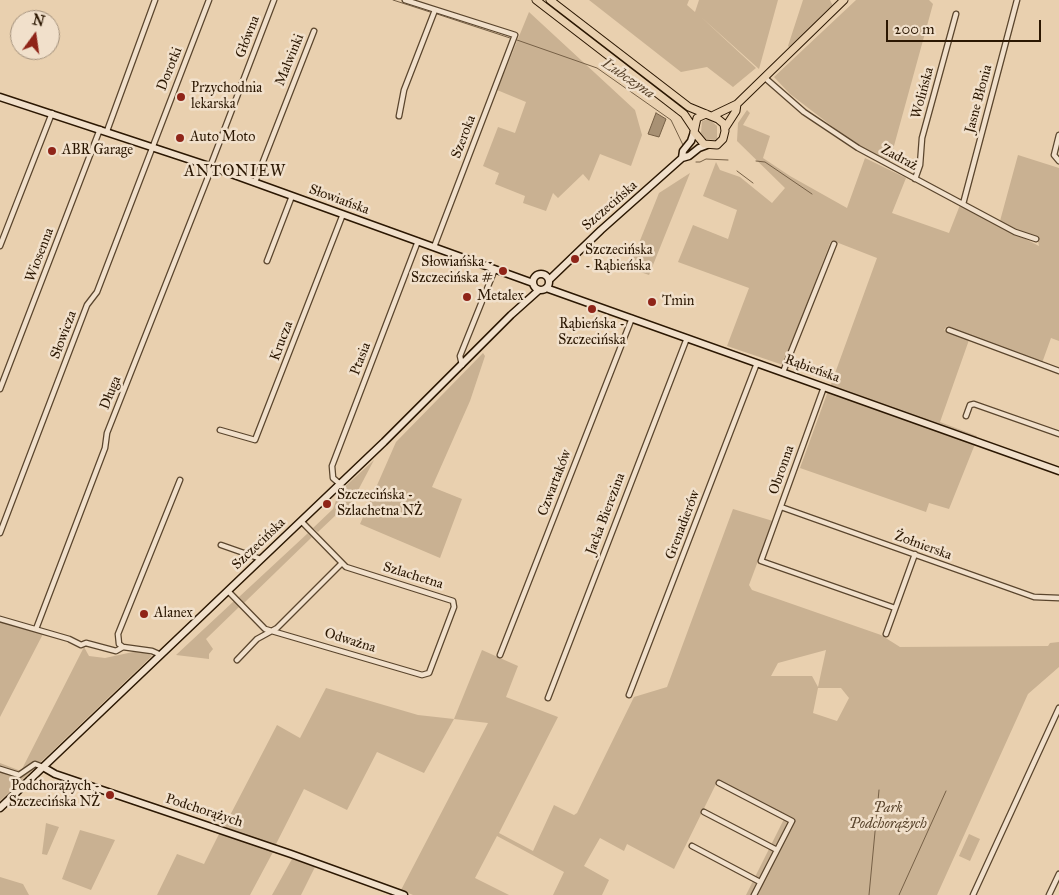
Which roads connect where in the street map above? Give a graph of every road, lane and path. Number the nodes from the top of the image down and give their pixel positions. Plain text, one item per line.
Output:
1 (155, 0) edge
2 (209, 0) edge
3 (274, 0) edge
4 (405, 0) edge
5 (536, 0) edge
6 (550, 0) edge
7 (844, 0) edge
8 (1017, 0) edge
9 (435, 10) junction
10 (956, 14) dead end
11 (314, 31) dead end
12 (764, 77) junction
13 (0, 97) edge
14 (737, 104) junction
15 (52, 113) junction
16 (710, 114) junction
17 (399, 116) dead end
18 (725, 128) junction
19 (104, 130) junction
20 (694, 130) junction
21 (1059, 135) edge
22 (707, 145) junction
23 (151, 146) junction
24 (682, 158) junction
25 (1059, 161) edge
26 (211, 167) junction
27 (915, 179) junction
28 (255, 182) junction
29 (292, 196) junction
30 (964, 204) junction
31 (343, 214) junction
32 (1036, 239) dead end
33 (418, 241) junction
34 (834, 244) dead end
35 (0, 246) edge
36 (434, 247) junction
37 (267, 261) dead end
38 (495, 268) junction
39 (540, 283) junction
40 (632, 318) junction
41 (949, 330) dead end
42 (687, 338) junction
43 (757, 363) junction
44 (462, 364) junction
45 (1059, 371) edge
46 (783, 372) junction
47 (824, 387) junction
48 (0, 389) edge
49 (966, 416) dead end
50 (220, 430) dead end
51 (1059, 434) edge
52 (1059, 471) edge
53 (180, 480) dead end
54 (340, 484) junction
55 (781, 507) junction
56 (301, 521) junction
57 (0, 533) edge
58 (221, 545) dead end
59 (915, 554) junction
60 (261, 559) junction
61 (341, 564) junction
62 (228, 591) junction
63 (1059, 598) edge
64 (895, 608) junction
65 (0, 619) edge
66 (36, 629) junction
67 (272, 631) junction
68 (886, 634) dead end
69 (123, 646) junction
70 (160, 655) junction
71 (500, 655) dead end
72 (237, 660) dead end
73 (422, 675) joint
74 (629, 695) dead end
75 (548, 698) dead end
76 (1059, 708) edge
77 (43, 767) junction
78 (0, 769) edge
79 (719, 783) dead end
80 (0, 808) edge
81 (704, 812) dead end
82 (692, 846) dead end
83 (777, 850) junction
84 (1059, 874) edge
85 (760, 882) junction
86 (404, 895) edge
87 (754, 895) edge
88 (973, 895) edge
89 (1049, 895) edge

1 - 19 street, Wiosenna
2 - 23 street, Dorotki
3 - 26 street, Główna
4 - 9 street
5 - 20 main road
6 - 16 main road
7 - 12 main road
8 - 30 street, Jasne Błonia
9 - 17 street
9 - 36 street, Szeroka
10 - 27 street, Wolińska
11 - 28 street, Malwinki
12 - 14 main road
12 - 27 street, Zadraż
13 - 15 street, Słowiańska
14 - 16 main road
14 - 18 main road
15 - 19 street, Słowiańska
15 - 35 street
16 - 18 main road
16 - 20 main road
18 - 22 main road
19 - 23 street, Słowiańska
19 - 48 street, Wiosenna
20 - 22 main road
20 - 24 street, Szczecińska
21 - 25 street
22 - 24 street, Szczecińska
23 - 26 street, Słowiańska
23 - 57 street, Słowicza
24 - 39 street, Szczecińska
26 - 28 street, Słowiańska
26 - 66 street, Długa
27 - 30 street, Zadraż
28 - 29 street, Słowiańska
29 - 31 street, Słowiańska
29 - 37 street
30 - 32 street, Zadraż
31 - 33 street, Słowiańska
31 - 50 street, Krucza
33 - 36 street, Słowiańska
33 - 54 street, Ptasia
34 - 46 street
36 - 38 street, Słowiańska
38 - 39 street, Słowiańska
38 - 44 street
39 - 40 street, Rąbieńska
39 - 44 street, Szczecińska
40 - 42 street, Rąbieńska
40 - 71 street, Czwartaków
41 - 45 street
42 - 43 street, Rąbieńska
42 - 75 street, Jacka Bierezina
43 - 46 street, Rąbieńska
43 - 74 street, Grenadierów
44 - 54 street, Szczecińska
46 - 47 street, Rąbieńska
47 - 52 street, Rąbieńska
47 - 55 street, Obronna
49 - 51 street
53 - 69 street
54 - 56 street, Szczecińska
55 - 59 street, Żołnierska
55 - 64 street, Obronna
56 - 60 street, Szczecińska
56 - 61 street, Szlachetna
58 - 60 street
59 - 63 street, Żołnierska
59 - 64 street
60 - 62 street, Szczecińska
61 - 67 street
61 - 73 street, Szlachetna
62 - 67 street
62 - 70 street, Szczecińska
64 - 68 street
65 - 66 street
66 - 69 street
67 - 72 street
67 - 73 street, Odważna
69 - 70 street
70 - 77 street, Szczecińska
76 - 88 street
77 - 78 street
77 - 80 street, Szczecińska
77 - 86 street, Podchorążych
79 - 83 street
81 - 83 street
82 - 85 street
83 - 85 street
84 - 89 street
85 - 87 street

